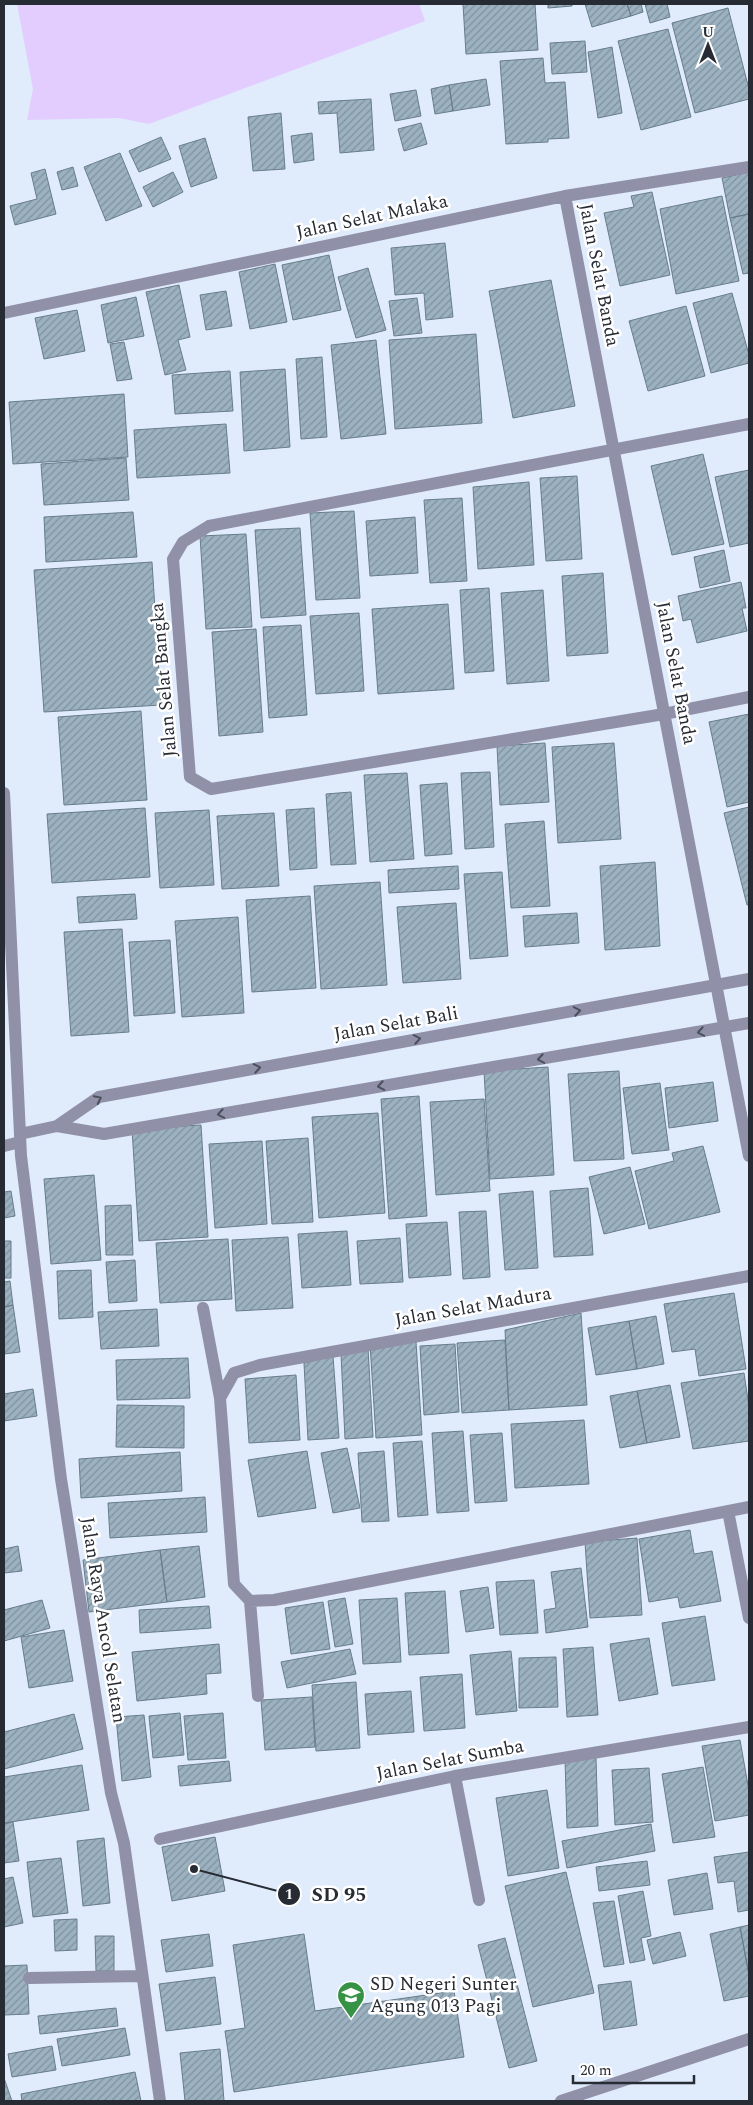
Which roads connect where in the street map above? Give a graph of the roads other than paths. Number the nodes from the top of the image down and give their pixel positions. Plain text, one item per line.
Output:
1 (749, 167) edge
2 (564, 196) junction
3 (4, 313) edge
4 (749, 424) edge
5 (614, 450) junction
6 (749, 697) edge
7 (664, 714) junction
8 (4, 793) edge
9 (749, 979) edge
10 (717, 986) junction
11 (749, 1023) edge
12 (725, 1028) junction
13 (57, 1126) junction
14 (20, 1138) junction
15 (4, 1146) edge
16 (749, 1156) edge
17 (749, 1276) edge
18 (203, 1308) dead end
19 (220, 1398) junction
20 (749, 1507) edge
21 (728, 1511) junction
22 (250, 1601) junction
23 (749, 1618) edge
24 (258, 1696) dead end
25 (749, 1727) edge
26 (455, 1776) junction
27 (160, 1839) dead end
28 (479, 1900) dead end
29 (141, 1976) junction
30 (29, 1978) dead end
31 (749, 2039) edge
32 (160, 2101) edge
33 (561, 2101) edge

1 - 2 street, Jalan Selat Malaka
2 - 3 street, Jalan Selat Malaka
2 - 5 street, Jalan Selat Banda
4 - 5 street
5 - 7 street, Jalan Selat Banda
5 - 7 street, Jalan Selat Bangka
6 - 7 street
7 - 10 street, Jalan Selat Banda
8 - 14 street, Jalan Raya Ancol Selatan
9 - 10 street, Jalan Selat Bali
10 - 12 street, Jalan Selat Banda
13 -> 10 street, Jalan Selat Bali
11 - 12 street, Jalan Selat Bali
12 -> 13 street, Jalan Selat Bali
12 - 16 street, Jalan Selat Banda
13 - 14 street, Jalan Selat Bali
14 - 15 street
14 - 29 street, Jalan Raya Ancol Selatan
17 - 19 street, Jalan Selat Madura
18 - 19 street
19 - 22 street
20 - 21 street
21 - 22 street
21 - 23 street
22 - 24 street
25 - 26 street, Jalan Selat Sumba
26 - 27 street, Jalan Selat Sumba
26 - 28 street
29 - 30 street
29 - 32 street, Jalan Raya Ancol Selatan
31 - 33 street

